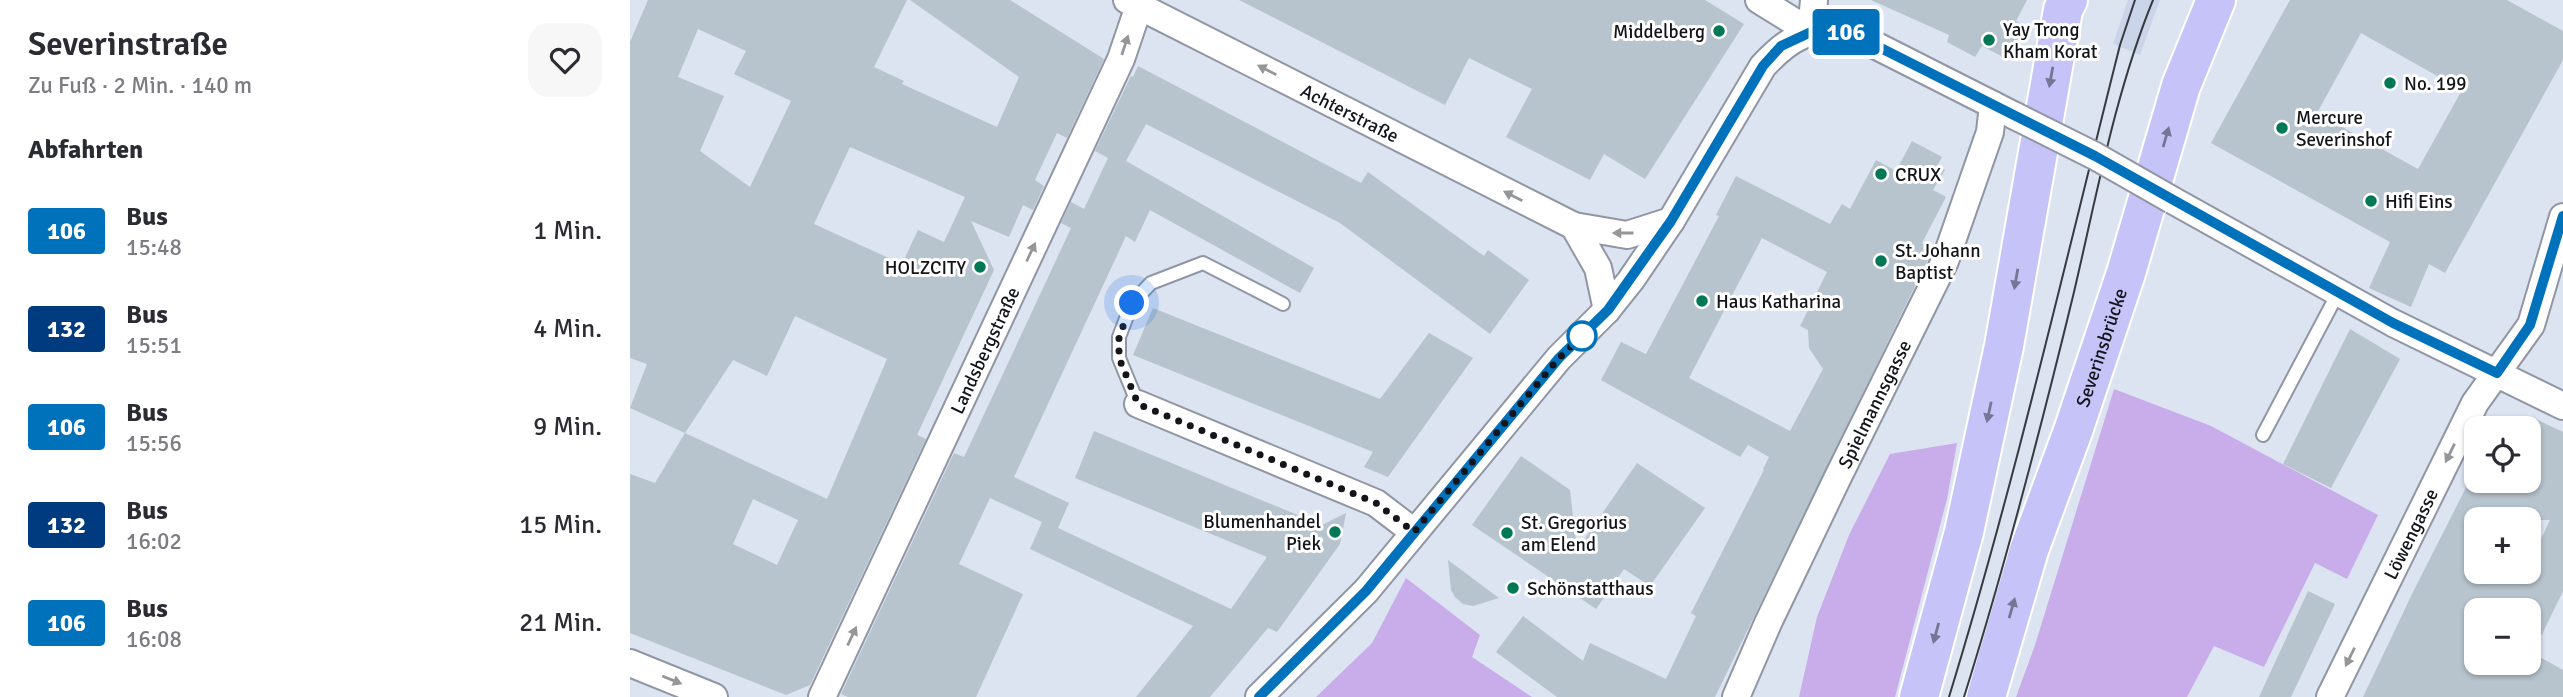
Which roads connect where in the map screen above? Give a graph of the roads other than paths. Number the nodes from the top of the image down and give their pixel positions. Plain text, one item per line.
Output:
1 (1759, 0) edge
2 (1814, 0) edge
3 (2068, 0) edge
4 (2216, 0) edge
5 (1135, 2) edge
6 (1811, 32) junction
7 (2004, 110) junction
8 (2563, 217) edge
9 (1671, 221) junction
10 (1574, 226) junction
11 (2338, 293) junction
12 (1283, 304) dead end
13 (1608, 310) junction
14 (2497, 373) junction
15 (1138, 404) joint
16 (2563, 405) edge
17 (2263, 435) dead end
18 (1414, 532) junction
19 (630, 663) edge
20 (714, 697) edge
21 (822, 697) edge
22 (1259, 697) edge
23 (1736, 697) edge
24 (1919, 697) edge
25 (1986, 697) edge
26 (2330, 697) edge

1 - 6 street
2 - 6 street
3 -> 24 main road
25 -> 4 main road, Severinsbrücke
10 -> 5 street, Achterstraße
21 -> 5 street, Landsbergstraße
6 - 7 street
6 - 9 street
7 - 11 street, bridge
7 - 23 street, Spielmannsgasse
8 - 14 street, Löwengasse
9 -> 10 street, Achterstraße
9 - 13 street
10 - 13 street
11 - 14 street
11 - 17 lane
12 - 15 lane
13 - 18 street
14 - 16 street
14 -> 26 street, Löwengasse
15 - 18 street
18 - 22 street
19 -> 20 street

